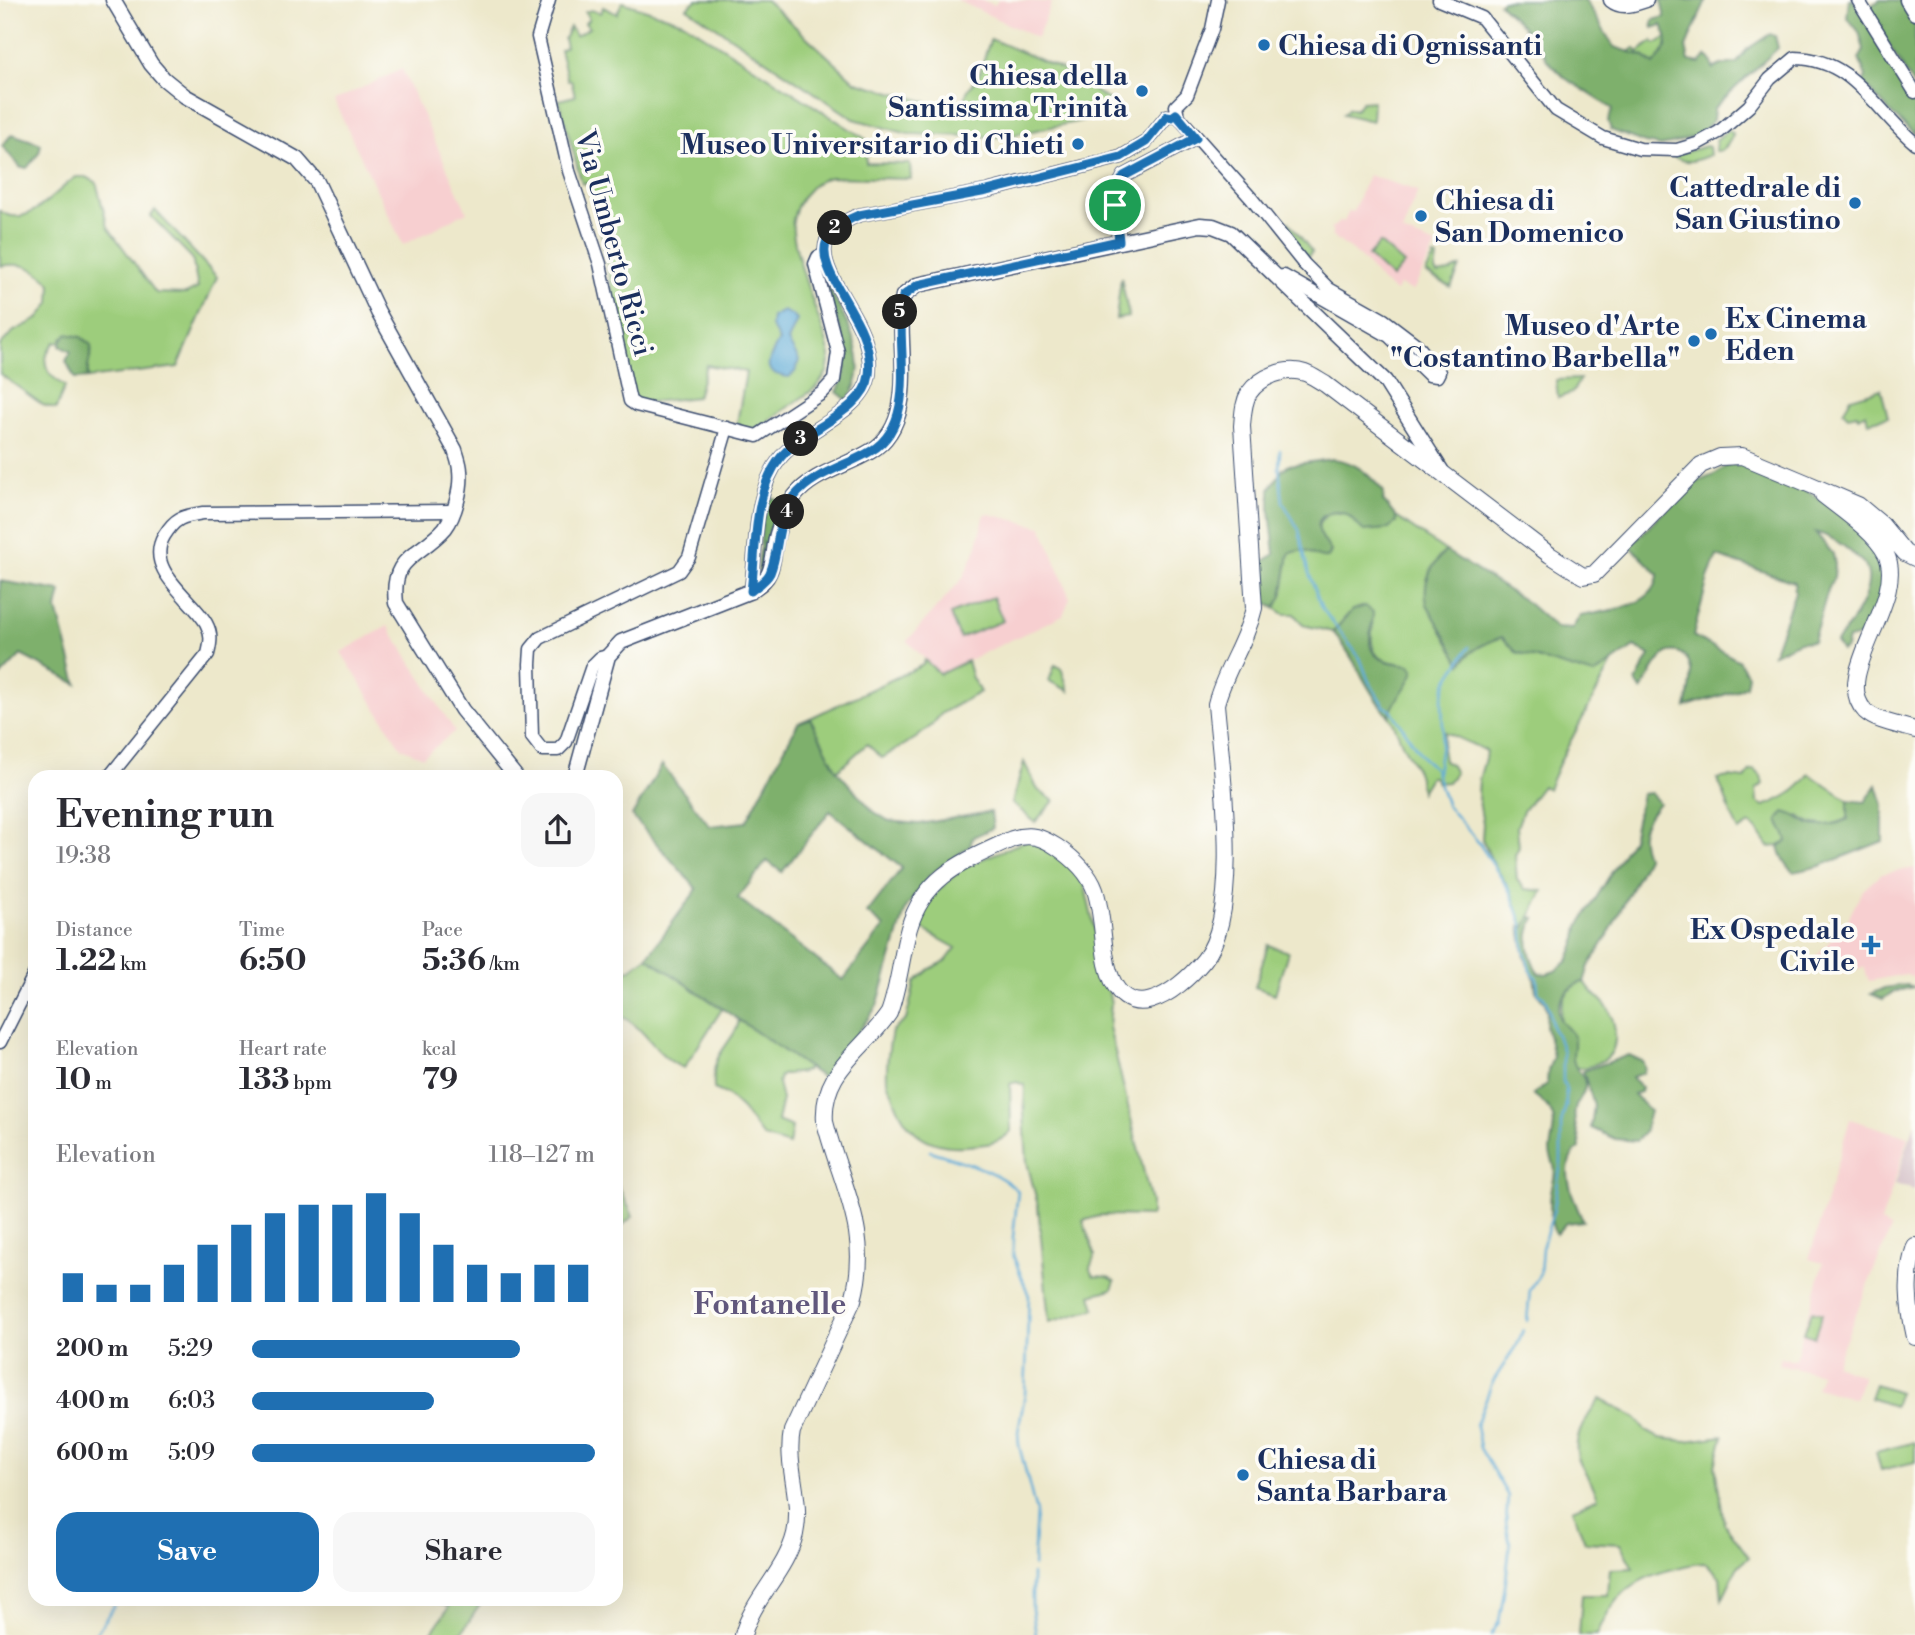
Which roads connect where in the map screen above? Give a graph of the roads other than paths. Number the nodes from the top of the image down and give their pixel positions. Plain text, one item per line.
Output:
1 (113, 0) edge
2 (549, 0) edge
3 (1218, 0) edge
4 (1439, 0) edge
5 (1611, 0) edge
6 (1646, 0) edge
7 (1858, 0) edge
8 (1907, 0) edge
9 (1915, 13) edge
10 (1915, 92) edge
11 (1173, 112) junction
12 (1196, 138) junction
13 (1915, 143) edge
14 (1119, 241) junction
15 (825, 256) junction
16 (1276, 277) junction
17 (727, 428) junction
18 (1444, 474) junction
19 (1804, 482) junction
20 (453, 511) junction
21 (1915, 558) edge
22 (751, 591) junction
23 (608, 656) junction
24 (1915, 730) edge
25 (115, 770) edge
26 (510, 770) edge
27 (577, 770) edge
28 (28, 987) edge
29 (0, 1042) edge
30 (1915, 1246) edge
31 (1915, 1337) edge
32 (743, 1635) edge

1 - 20 main road
2 - 17 street, Via Umberto Ricci
3 - 11 street
4 - 13 street
5 - 6 main road
7 - 10 street
8 - 9 main road
11 - 12 street
11 - 15 street
12 - 14 street
12 - 16 street
14 - 16 main road
14 - 22 main road
15 - 17 street
15 - 22 street
16 - 18 main road
17 - 23 street
18 - 19 main road
18 - 32 main road
19 - 21 main road
19 - 24 main road
20 - 25 street
20 - 26 main road
22 - 23 main road
23 - 27 main road
28 - 29 street
30 - 31 main road

